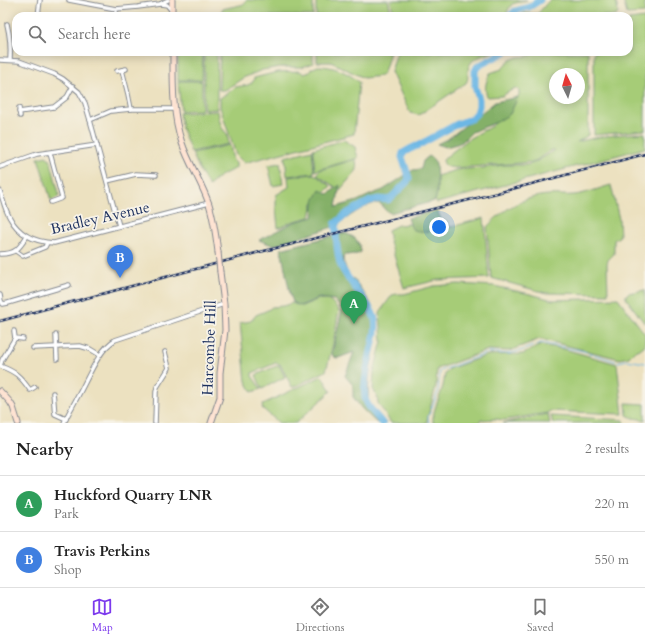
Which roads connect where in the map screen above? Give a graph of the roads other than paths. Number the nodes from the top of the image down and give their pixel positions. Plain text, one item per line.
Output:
1 (40, 0) edge
2 (69, 0) edge
3 (168, 0) edge
4 (172, 0) edge
5 (160, 4) junction
6 (116, 9) joint
7 (38, 12) edge
8 (171, 12) edge
9 (172, 12) edge
10 (6, 26) dead end
11 (172, 56) edge
12 (0, 60) edge
13 (10, 60) junction
14 (117, 71) dead end
15 (73, 86) junction
16 (131, 109) junction
17 (174, 110) junction
18 (19, 112) dead end
19 (90, 120) junction
20 (97, 145) junction
21 (50, 153) junction
22 (0, 167) edge
23 (150, 174) junction
24 (156, 175) dead end
25 (150, 179) dead end
26 (107, 181) junction
27 (0, 193) edge
28 (51, 202) dead end
29 (209, 204) junction
30 (119, 226) junction
31 (27, 236) junction
32 (47, 243) junction
33 (16, 251) junction
34 (0, 254) edge
35 (69, 285) dead end
36 (0, 295) edge
37 (224, 304) junction
38 (14, 331) dead end
39 (56, 334) dead end
40 (15, 338) junction
41 (23, 338) dead end
42 (56, 346) junction
43 (33, 348) dead end
44 (166, 352) dead end
45 (100, 355) junction
46 (57, 359) dead end
47 (161, 380) junction
48 (166, 384) dead end
49 (35, 387) dead end
50 (0, 391) edge
51 (53, 393) dead end
52 (50, 402) dead end
53 (54, 402) junction
54 (65, 421) edge
55 (18, 423) edge
56 (155, 423) edge
57 (210, 423) edge

1 - 7 street
2 - 6 street
3 - 5 street
4 - 9 street
5 - 6 street
5 - 8 street
10 - 13 street
11 - 17 street, Harcombe Hill
12 - 13 street
13 - 15 street
14 - 16 street
15 - 18 street
15 - 19 street
16 - 17 street
16 - 19 street
17 - 29 street, Harcombe Hill
19 - 20 street
20 - 21 street
20 - 26 street
21 - 22 street
21 - 28 street
23 - 24 street
23 - 25 street
23 - 26 street
26 - 30 street
27 - 31 street, Bradley Avenue
29 - 30 street, Bradley Avenue
29 - 37 street, Harcombe Hill, bridge
30 - 32 street, Bradley Avenue
31 - 32 street, Bradley Avenue
31 - 33 street
32 - 33 street
33 - 34 street
35 - 36 street
37 - 45 street
37 - 57 street, Harcombe Hill
38 - 40 street
39 - 42 street
40 - 41 street
40 - 49 street
42 - 43 street
42 - 45 street
42 - 46 street
44 - 47 street
45 - 54 street
47 - 48 street
47 - 56 street
50 - 55 street
51 - 53 street
52 - 53 street
53 - 54 street

